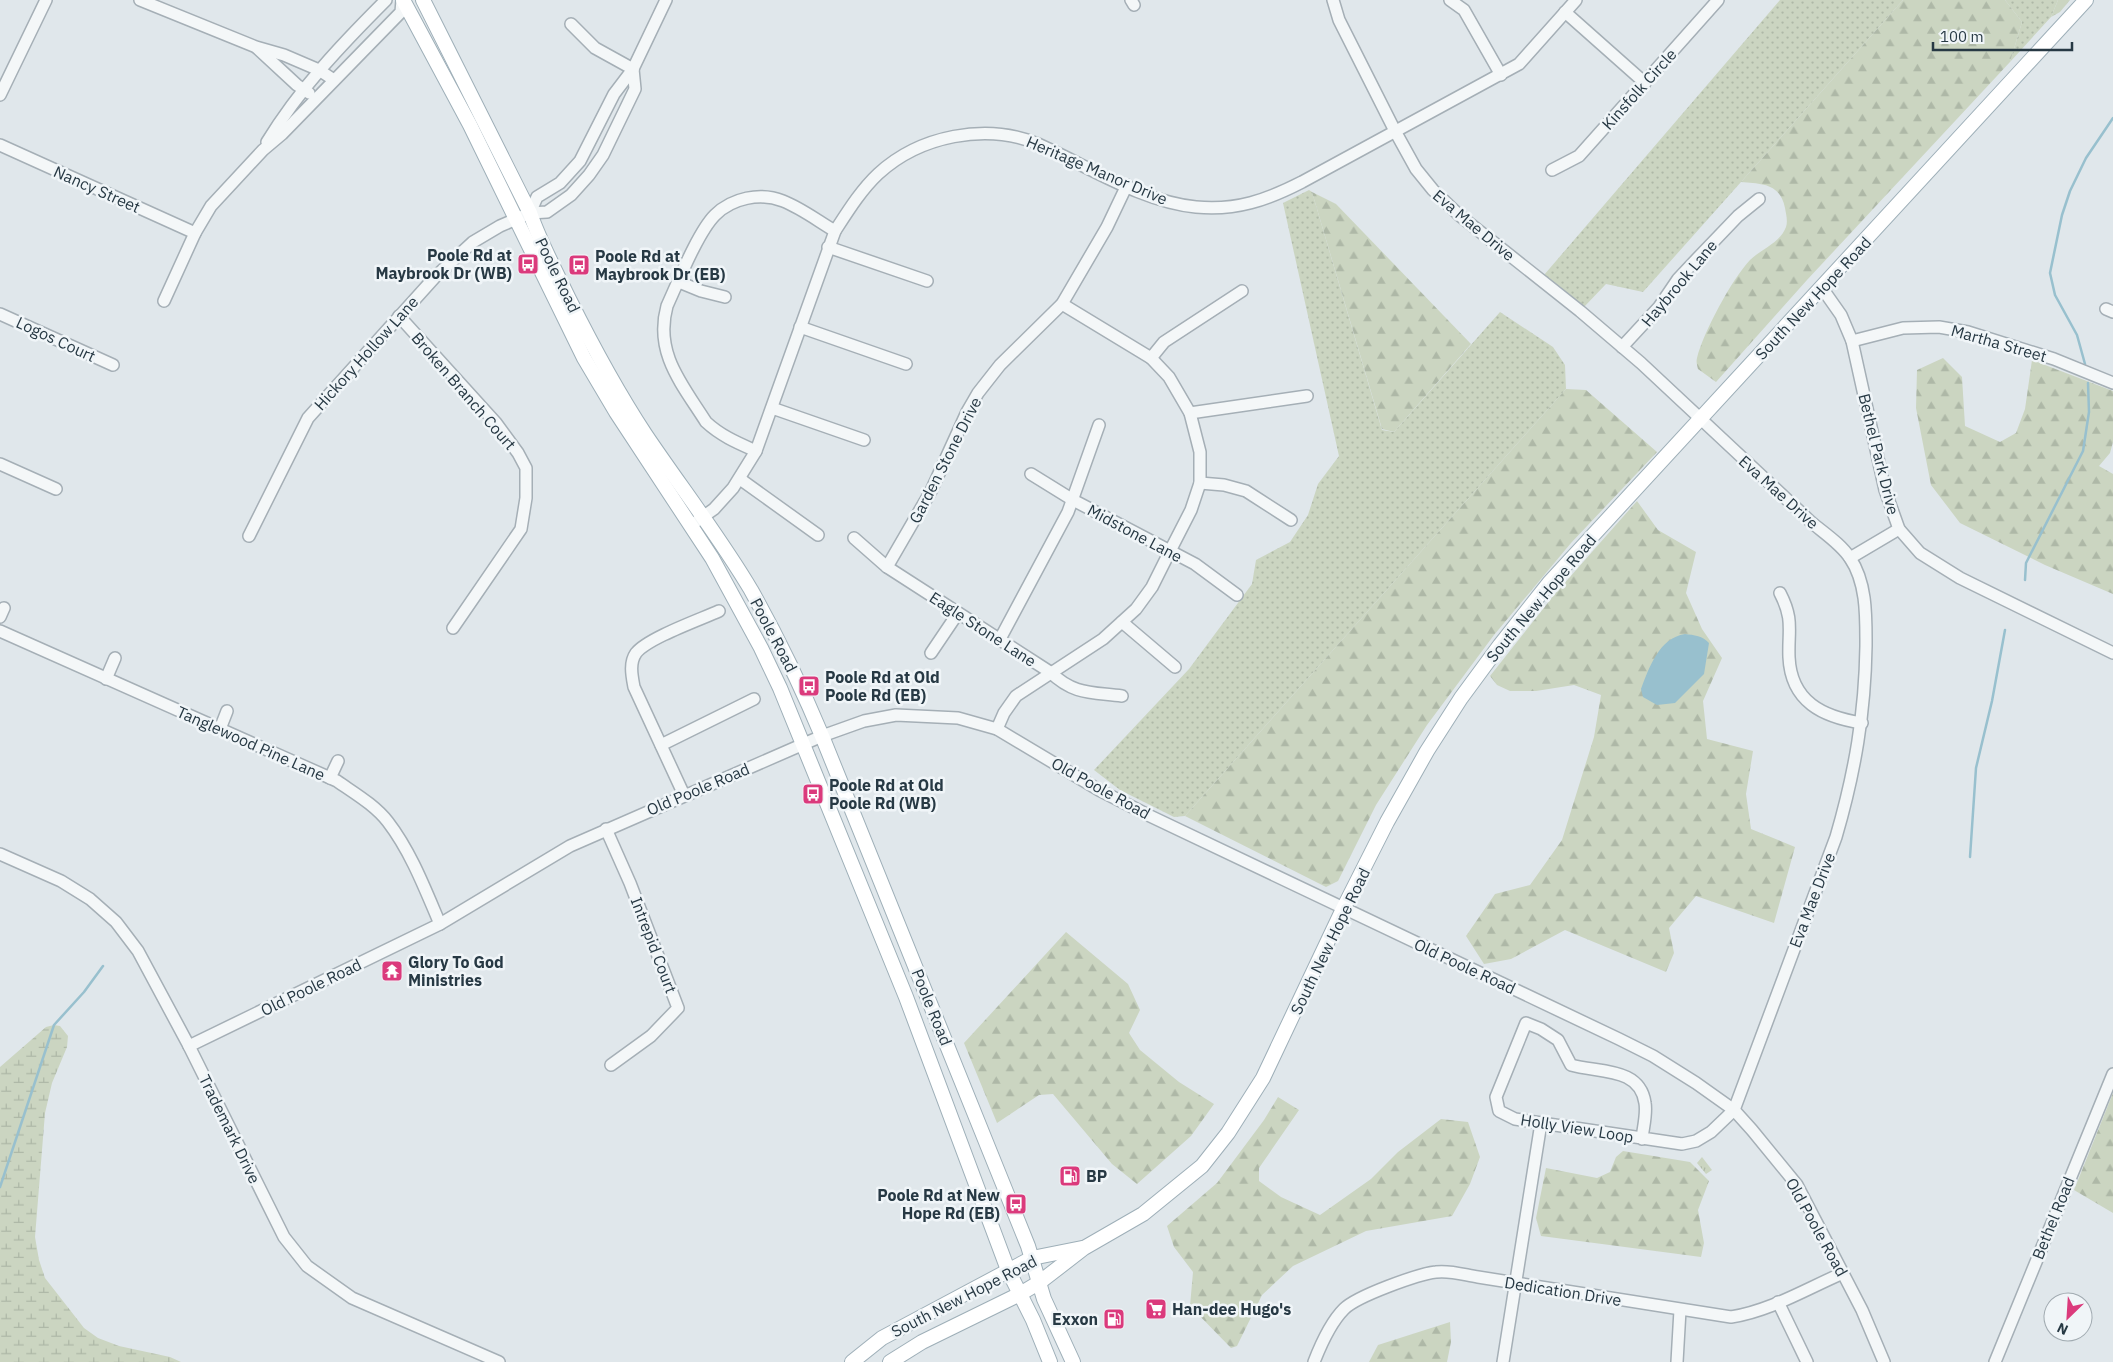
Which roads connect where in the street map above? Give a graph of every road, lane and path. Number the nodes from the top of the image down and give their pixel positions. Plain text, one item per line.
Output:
1 (46, 0) edge
2 (140, 0) edge
3 (386, 0) edge
4 (402, 0) edge
5 (423, 0) edge
6 (666, 0) edge
7 (1333, 0) edge
8 (1450, 0) edge
9 (1576, 0) edge
10 (1718, 0) edge
11 (2086, 0) edge
12 (1566, 12) junction
13 (570, 24) dead end
14 (256, 47) junction
15 (633, 69) junction
16 (319, 70) junction
17 (1502, 75) junction
18 (334, 80) junction
19 (1644, 83) junction
20 (303, 89) junction
21 (323, 92) junction
22 (0, 95) edge
23 (1395, 131) junction
24 (0, 145) edge
25 (263, 150) junction
26 (1552, 170) dead end
27 (1126, 185) junction
28 (1759, 199) dead end
29 (530, 213) junction
30 (516, 220) junction
31 (835, 231) junction
32 (195, 233) junction
33 (828, 247) junction
34 (927, 281) dead end
35 (679, 282) junction
36 (1822, 288) junction
37 (1242, 291) dead end
38 (725, 297) dead end
39 (164, 301) dead end
40 (1062, 304) junction
41 (0, 314) edge
42 (399, 316) junction
43 (800, 327) junction
44 (1852, 341) junction
45 (1622, 347) junction
46 (1151, 358) junction
47 (906, 364) dead end
48 (113, 365) dead end
49 (2113, 383) edge
50 (1307, 396) dead end
51 (772, 408) junction
52 (1190, 413) junction
53 (1701, 420) junction
54 (1099, 425) dead end
55 (864, 440) dead end
56 (756, 451) junction
57 (0, 464) edge
58 (1031, 474) dead end
59 (740, 479) junction
60 (1200, 483) junction
61 (56, 489) dead end
62 (1073, 500) junction
63 (703, 516) junction
64 (1291, 520) dead end
65 (691, 525) junction
66 (1899, 529) junction
67 (818, 534) dead end
68 (249, 536) dead end
69 (854, 538) dead end
70 (1170, 551) junction
71 (1850, 558) junction
72 (888, 568) junction
73 (1780, 594) dead end
74 (1237, 595) dead end
75 (719, 611) dead end
76 (958, 612) junction
77 (1122, 622) junction
78 (453, 628) dead end
79 (0, 631) edge
80 (1000, 639) junction
81 (931, 653) dead end
82 (2113, 653) edge
83 (115, 658) dead end
84 (1175, 667) dead end
85 (1050, 672) junction
86 (106, 679) junction
87 (1122, 696) dead end
88 (754, 699) dead end
89 (227, 711) dead end
90 (1862, 723) junction
91 (220, 729) junction
92 (997, 729) junction
93 (822, 736) junction
94 (803, 744) junction
95 (661, 745) junction
96 (338, 761) dead end
97 (330, 778) junction
98 (684, 795) junction
99 (606, 829) junction
100 (0, 854) edge
101 (1343, 909) junction
102 (440, 924) junction
103 (189, 1046) junction
104 (611, 1065) dead end
105 (2113, 1074) edge
106 (1734, 1110) junction
107 (1542, 1124) junction
108 (1642, 1139) junction
109 (1084, 1248) junction
110 (1032, 1258) junction
111 (1008, 1270) junction
112 (1842, 1273) junction
113 (1040, 1282) junction
114 (1516, 1283) junction
115 (1020, 1294) junction
116 (1778, 1302) junction
117 (1680, 1310) junction
118 (499, 1362) edge
119 (852, 1362) edge
120 (890, 1362) edge
121 (1050, 1362) edge
122 (1073, 1362) edge
123 (1314, 1362) edge
124 (1504, 1362) edge
125 (1677, 1362) edge
126 (1807, 1362) edge
127 (1884, 1362) edge
128 (1994, 1362) edge

1 - 22 street
2 - 14 street
3 - 16 street
4 - 18 street
4 - 30 main road, Poole Road
5 - 29 main road, Poole Road
6 - 15 street
7 - 23 street, Eva Mae Drive
8 - 17 street
9 - 12 street, Heritage Manor Drive
10 - 19 street, Kinsfolk Circle
11 - 36 main road, South New Hope Road
12 - 17 street, Heritage Manor Drive
12 - 19 street
13 - 15 street
14 - 16 street
14 - 20 street
15 - 29 street
15 - 29 street
16 - 18 street
16 - 20 street
17 - 23 street, Heritage Manor Drive
18 - 21 street
19 - 26 street, Kinsfolk Circle
20 - 21 street
20 - 25 street
21 - 25 street
23 - 27 street, Heritage Manor Drive
23 - 45 street, Eva Mae Drive
24 - 32 street, Nancy Street
25 - 32 street
27 - 31 street, Heritage Manor Drive
27 - 40 street, Garden Stone Drive
28 - 45 street, Haybrook Lane
29 - 30 street, Hickory Hollow Lane
29 - 63 main road, Poole Road
30 - 42 street, Hickory Hollow Lane
30 - 65 main road, Poole Road
31 - 33 street, Heritage Manor Drive
31 - 35 street
32 - 39 street
33 - 34 street
33 - 43 street, Heritage Manor Drive
35 - 38 street
35 - 56 street
36 - 44 street, Bethel Park Drive
36 - 53 main road, South New Hope Road
37 - 46 street
40 - 46 street
40 - 72 street, Garden Stone Drive
41 - 48 street, Logos Court
42 - 68 street, Hickory Hollow Lane
42 - 78 street, Broken Branch Court
43 - 47 street
43 - 51 street, Heritage Manor Drive
44 - 49 street, Martha Street
44 - 66 street, Bethel Park Drive
45 - 53 street, Eva Mae Drive
46 - 52 street
50 - 52 street
51 - 55 street
51 - 56 street, Heritage Manor Drive
52 - 60 street
53 - 71 street, Eva Mae Drive
53 - 101 main road, South New Hope Road
54 - 62 street
56 - 59 street, Heritage Manor Drive
57 - 61 street
58 - 62 street, Midstone Lane
59 - 63 street, Heritage Manor Drive
59 - 67 street
60 - 64 street
60 - 70 street
62 - 70 street, Midstone Lane
62 - 80 street
63 - 65 street, Heritage Manor Drive
63 - 93 main road, Poole Road
65 - 94 main road, Poole Road
66 - 71 street
66 - 82 street, Bethel Park Drive
69 - 72 street, Eagle Stone Lane
70 - 74 street, Midstone Lane
70 - 77 street
71 - 90 street, Eva Mae Drive
72 - 76 street, Eagle Stone Lane
73 - 90 street
75 - 95 street
76 - 80 street, Eagle Stone Lane
76 - 81 street
77 - 84 street
77 - 85 street
79 - 86 street, Tanglewood Pine Lane
80 - 85 street, Eagle Stone Lane
83 - 86 street
85 - 87 street, Eagle Stone Lane
85 - 92 street
86 - 91 street, Tanglewood Pine Lane
88 - 95 street
89 - 91 street
90 - 106 street, Eva Mae Drive
91 - 97 street, Tanglewood Pine Lane
92 - 93 street, Old Poole Road
92 - 101 street, Old Poole Road
93 - 94 street, Old Poole Road
93 - 110 main road, Poole Road
94 - 98 street, Old Poole Road
94 - 111 main road, Poole Road
95 - 98 street
96 - 97 street
97 - 102 street, Tanglewood Pine Lane
98 - 99 street, Old Poole Road
99 - 102 street, Old Poole Road
99 - 104 street, Intrepid Court
100 - 103 street, Trademark Drive
101 - 106 street, Old Poole Road
101 - 109 main road, South New Hope Road
102 - 103 street, Old Poole Road
103 - 118 street, Trademark Drive
105 - 128 street, Bethel Road
106 - 108 street, Holly View Loop
106 - 112 street, Old Poole Road
107 - 108 street, Holly View Loop
107 - 108 street, Holly View Loop
107 - 114 street
109 - 110 main road, South New Hope Road
109 - 113 main road, South New Hope Road
110 - 111 main road, South New Hope Road
110 - 113 main road, Poole Road
111 - 115 main road, Poole Road
111 - 119 main road, South New Hope Road
112 - 116 street, Dedication Drive
112 - 127 street, Old Poole Road
113 - 115 main road, South New Hope Road
113 - 122 main road, Poole Road
114 - 117 street, Dedication Drive
114 - 123 street, Dedication Drive
114 - 124 street
115 - 120 main road, South New Hope Road
115 - 121 main road, Poole Road
116 - 117 street, Dedication Drive
116 - 126 street
117 - 125 street

